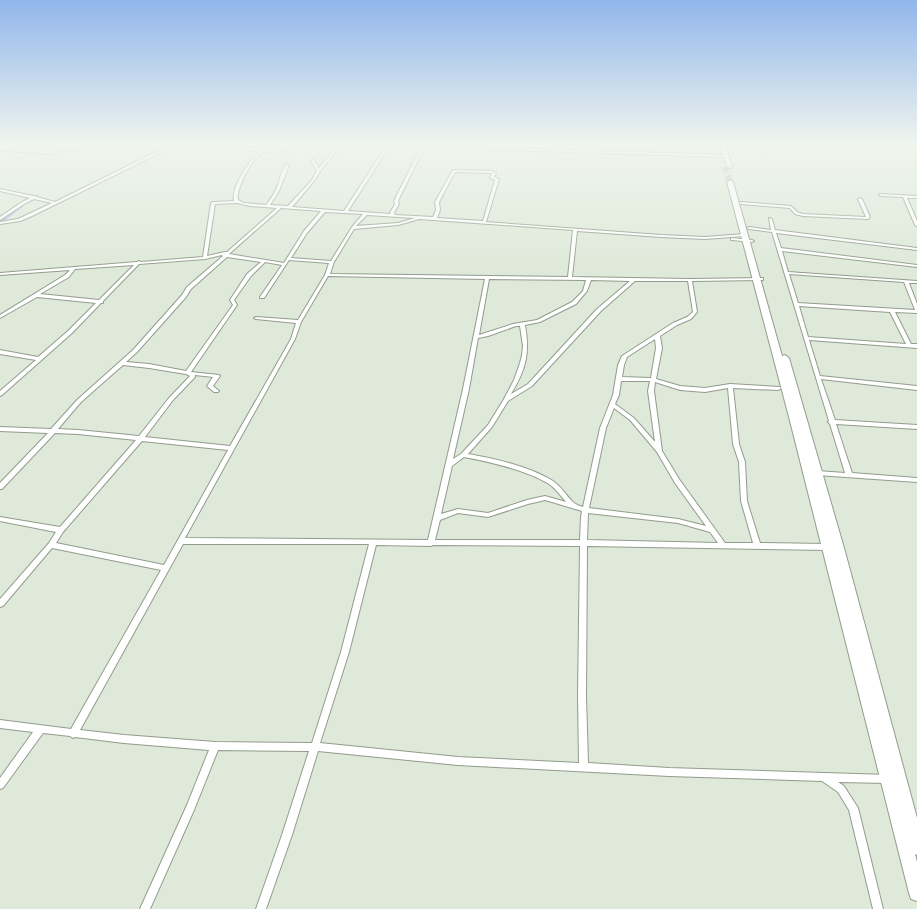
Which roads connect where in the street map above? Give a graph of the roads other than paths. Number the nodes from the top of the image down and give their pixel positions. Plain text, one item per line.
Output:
1 (87, 187) edge
2 (238, 187) edge
3 (278, 187) edge
4 (307, 187) edge
5 (361, 187) edge
6 (402, 187) edge
7 (445, 187) edge
8 (495, 187) edge
9 (735, 187) tunnel mouth
10 (735, 187) tunnel mouth
11 (0, 190) edge
12 (881, 195) dead end
13 (904, 196) junction
14 (35, 197) junction
15 (917, 197) edge
16 (860, 199) dead end
17 (238, 202) junction
18 (56, 203) junction
19 (741, 203) junction
20 (267, 206) junction
21 (280, 207) junction
22 (290, 207) junction
23 (324, 210) junction
24 (346, 211) junction
25 (366, 213) junction
26 (910, 213) junction
27 (917, 213) edge
28 (393, 215) junction
29 (422, 217) junction
30 (435, 218) junction
31 (0, 219) edge
32 (770, 220) dead end
33 (0, 223) edge
34 (484, 223) junction
35 (917, 225) edge
36 (353, 228) junction
37 (575, 230) junction
38 (774, 231) junction
39 (748, 236) junction
40 (779, 249) junction
41 (917, 249) edge
42 (230, 252) junction
43 (224, 255) junction
44 (205, 258) junction
45 (264, 261) junction
46 (286, 261) junction
47 (139, 262) junction
48 (332, 262) junction
49 (917, 266) edge
50 (74, 268) junction
51 (787, 273) junction
52 (0, 274) edge
53 (327, 275) junction
54 (487, 278) junction
55 (570, 279) junction
56 (590, 279) junction
57 (634, 279) junction
58 (758, 279) junction
59 (690, 280) junction
60 (906, 282) junction
61 (917, 282) edge
62 (35, 295) junction
63 (262, 297) dead end
64 (100, 302) junction
65 (796, 304) junction
66 (892, 310) junction
67 (917, 311) edge
68 (0, 317) edge
69 (256, 318) dead end
70 (299, 322) junction
71 (522, 324) junction
72 (657, 335) junction
73 (476, 337) junction
74 (806, 338) junction
75 (909, 345) junction
76 (917, 346) edge
77 (0, 352) edge
78 (40, 358) junction
79 (123, 363) junction
80 (187, 373) junction
81 (818, 378) junction
82 (618, 379) junction
83 (654, 380) junction
84 (0, 386) edge
85 (730, 386) junction
86 (7, 388) junction
87 (778, 388) dead end
88 (917, 388) edge
89 (216, 391) dead end
90 (0, 394) edge
91 (506, 400) junction
92 (612, 404) junction
93 (831, 422) junction
94 (917, 427) edge
95 (0, 429) edge
96 (52, 431) junction
97 (140, 439) junction
98 (231, 448) junction
99 (659, 451) junction
100 (463, 455) junction
101 (450, 464) junction
102 (817, 473) junction
103 (849, 475) junction
104 (917, 480) edge
105 (0, 487) edge
106 (573, 506) junction
107 (586, 510) junction
108 (437, 518) junction
109 (0, 519) edge
110 (61, 530) junction
111 (712, 530) junction
112 (180, 541) junction
113 (373, 543) junction
114 (431, 543) junction
115 (584, 543) junction
116 (51, 545) junction
117 (724, 546) junction
118 (757, 546) junction
119 (828, 548) junction
120 (166, 568) junction
121 (0, 604) edge
122 (0, 724) edge
123 (40, 730) junction
124 (73, 734) junction
125 (215, 746) junction
126 (315, 747) junction
127 (584, 768) junction
128 (825, 778) junction
129 (888, 779) junction
130 (900, 780) junction
131 (0, 785) edge
132 (917, 847) edge
133 (917, 893) edge
134 (145, 909) edge
135 (261, 909) edge
136 (878, 909) edge

1 - 18 street
2 - 17 street
3 - 20 street
4 - 22 street
5 - 24 street
6 - 28 street
7 - 30 street
8 - 34 street
9 - 19 main road
10 - 39 main road
11 - 14 street
12 - 13 street
13 - 15 street
13 - 26 street
14 - 18 street
14 - 31 street
16 - 19 street
17 - 20 street
17 - 44 street
18 - 33 street
19 - 39 main road
20 - 21 street
21 - 22 street
21 - 42 street
22 - 23 street
23 - 24 street
23 - 46 street
24 - 25 street
25 - 28 street
25 - 36 street
26 - 27 street
26 - 35 street
28 - 29 street
29 - 30 street
29 - 36 street
30 - 34 street
32 - 38 street
34 - 37 street
36 - 48 street
37 - 39 street
37 - 55 street
38 - 39 street
38 - 40 street
38 - 41 street
39 - 58 main road
40 - 49 street
40 - 51 street
42 - 43 street
42 - 44 street
43 - 45 street
43 - 79 street
44 - 47 street
45 - 46 street
45 - 80 street
46 - 48 street
46 - 63 street
47 - 50 street
47 - 64 street
48 - 53 street
50 - 52 street
50 - 62 street
51 - 60 street
51 - 65 street
53 - 54 street
53 - 70 street
54 - 55 street
54 - 73 street
55 - 56 street
56 - 57 street
56 - 71 street
57 - 59 street
57 - 91 street
58 - 59 street
58 - 102 main road
58 - 119 main road
59 - 72 street
60 - 61 street
60 - 67 street
62 - 64 street
62 - 68 street
64 - 78 street
65 - 66 street
65 - 74 street
66 - 67 street
66 - 75 street
69 - 70 street
70 - 98 street
71 - 73 street
71 - 91 street
72 - 82 street
72 - 83 street
73 - 101 street
74 - 75 street
74 - 81 street
75 - 76 street
77 - 78 street
78 - 86 street
79 - 80 street
79 - 96 street
80 - 89 street
80 - 97 street
81 - 88 street
81 - 93 street
82 - 83 street
82 - 92 street
83 - 85 street
83 - 99 street
84 - 86 street
85 - 87 street
85 - 118 street
86 - 90 street
91 - 100 street
92 - 99 street
92 - 107 street
93 - 94 street
93 - 103 street
95 - 96 street
96 - 97 street
96 - 105 street
97 - 98 street
97 - 110 street
98 - 112 street
99 - 111 street
100 - 101 street
100 - 106 street
101 - 108 street
102 - 103 street
102 - 130 main road
103 - 104 street
106 - 107 street
106 - 108 street
107 - 111 street
107 - 115 street
108 - 114 street
109 - 110 street
110 - 116 street
111 - 117 street
112 - 113 street
112 - 120 street
113 - 114 street
113 - 126 street
114 - 115 street
115 - 117 street
115 - 127 street
116 - 120 street
116 - 121 street
117 - 118 street
118 - 119 street
119 - 129 main road
120 - 124 street
122 - 123 street
123 - 124 street
123 - 131 street
124 - 125 street
125 - 126 street
125 - 134 street
126 - 127 street
126 - 135 street
127 - 128 street
128 - 129 street
128 - 136 street
129 - 130 street
129 - 133 main road
130 - 132 main road

